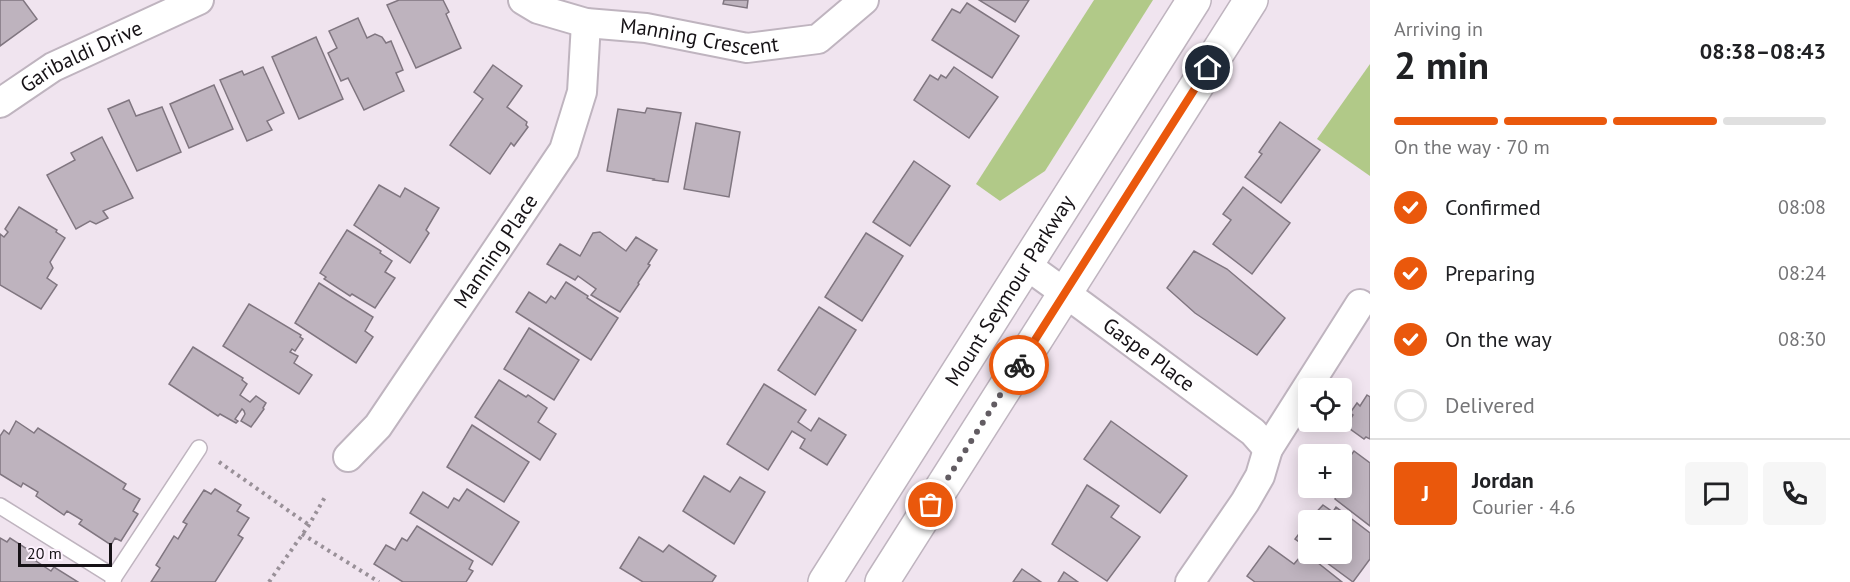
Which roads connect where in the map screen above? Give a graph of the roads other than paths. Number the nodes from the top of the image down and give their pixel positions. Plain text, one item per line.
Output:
1 (199, 0) edge
2 (523, 0) edge
3 (864, 0) edge
4 (1194, 0) edge
5 (1251, 0) edge
6 (586, 23) junction
7 (0, 103) edge
8 (1026, 265) junction
9 (1065, 292) junction
10 (1360, 304) dead end
11 (199, 448) road end
12 (1268, 449) junction
13 (348, 457) dead end
14 (0, 506) edge
15 (113, 579) edge
16 (825, 582) edge
17 (882, 582) edge
18 (1190, 582) edge

1 - 7 street, Garibaldi Drive
2 - 6 street, Manning Crescent
3 - 6 street, Manning Crescent
4 - 8 main road, Mount Seymour Parkway
5 - 9 main road
6 - 13 street, Manning Place
8 - 9 street, Gaspe Place
8 - 16 main road, Mount Seymour Parkway
9 - 12 street, Gaspe Place
9 - 17 main road
10 - 12 street
11 - 15 lane
12 - 18 street
14 - 15 lane

